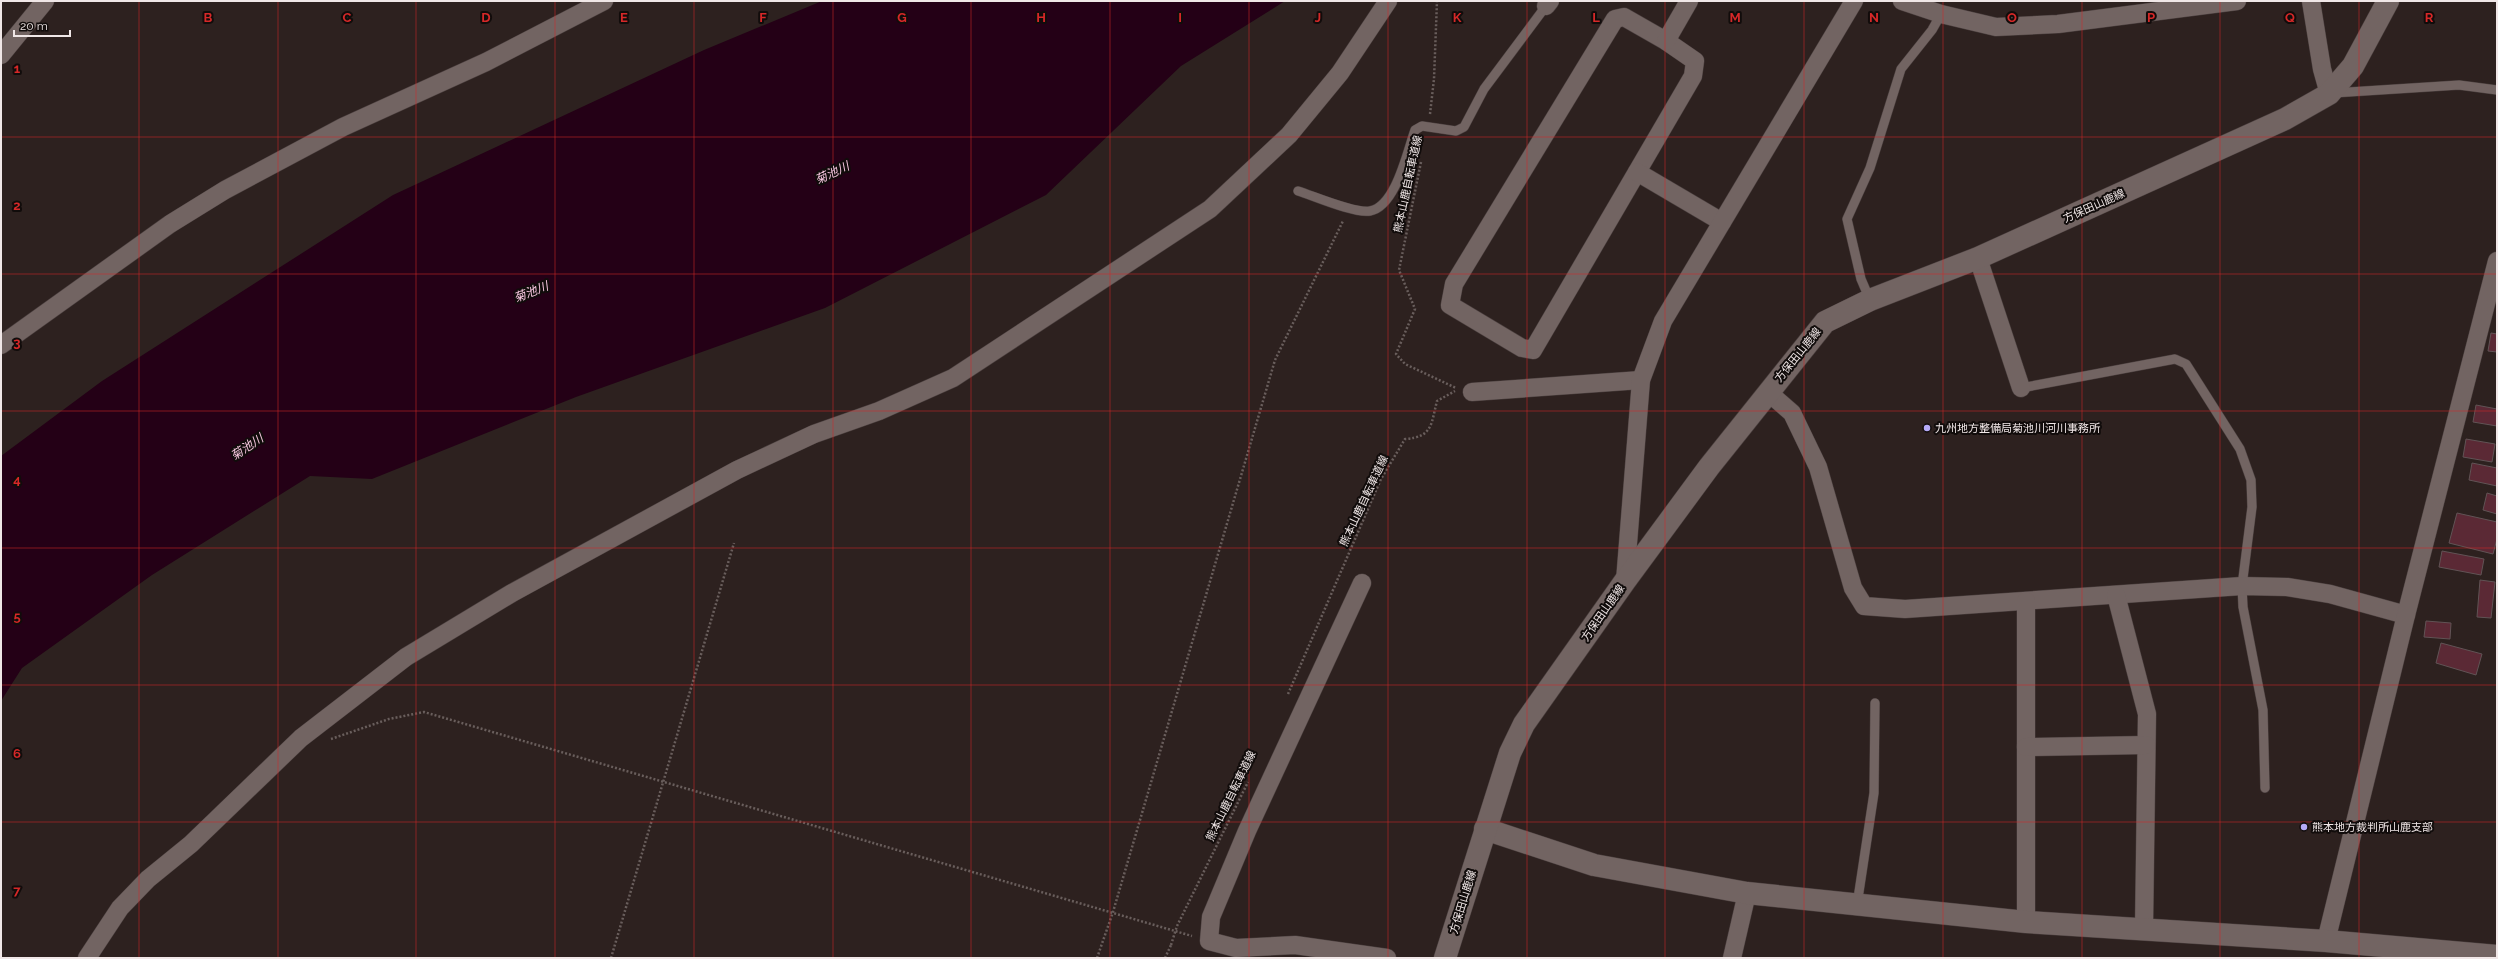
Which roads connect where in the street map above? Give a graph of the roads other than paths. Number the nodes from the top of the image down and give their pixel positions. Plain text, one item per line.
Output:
1 (45, 1) edge
2 (604, 1) edge
3 (1388, 1) edge
4 (1689, 1) edge
5 (1854, 1) edge
6 (1902, 1) edge
7 (2237, 1) edge
8 (2311, 1) edge
9 (2388, 1) edge
10 (1548, 4) edge
11 (1941, 14) junction
12 (1666, 41) junction
13 (1, 55) edge
14 (2497, 90) edge
15 (2329, 94) junction
16 (1637, 172) junction
17 (1298, 191) dead end
18 (1722, 222) junction
19 (1978, 258) junction
20 (2497, 261) edge
21 (1870, 300) junction
22 (1, 345) edge
23 (1640, 380) junction
24 (2021, 388) joint
25 (1472, 392) dead end
26 (1768, 392) junction
27 (1625, 581) junction
28 (1362, 583) dead end
29 (2242, 586) junction
30 (2116, 595) junction
31 (2026, 601) junction
32 (2406, 615) junction
33 (1875, 704) dead end
34 (2146, 745) junction
35 (2026, 747) junction
36 (2265, 788) dead end
37 (1485, 830) junction
38 (1747, 894) junction
39 (1857, 905) junction
40 (2026, 922) junction
41 (2144, 929) junction
42 (2325, 949) edge
43 (1233, 953) edge
44 (2497, 956) edge
45 (88, 958) edge
46 (1387, 958) edge
47 (1445, 958) edge
48 (1732, 958) edge

1 - 13 street
2 - 22 street
3 - 45 street
4 - 12 street
5 - 18 street
6 - 11 street
7 - 11 street
8 - 15 street
9 - 15 main road, 方保田山鹿線
10 - 17 lane
11 - 21 lane
12 - 16 street
12 - 16 street
14 - 15 lane
15 - 19 main road, 方保田山鹿線
16 - 18 street
18 - 23 street
19 - 21 main road, 方保田山鹿線
19 - 24 street
20 - 32 street
21 - 26 main road, 方保田山鹿線
23 - 25 street
23 - 27 street
24 - 29 lane
26 - 27 main road, 方保田山鹿線
26 - 31 street
27 - 37 main road, 方保田山鹿線
28 - 43 street
29 - 30 street
29 - 32 street
29 - 36 lane
30 - 31 street
30 - 34 street
31 - 35 street
32 - 42 street
33 - 39 lane
34 - 35 street
34 - 41 street
35 - 40 street
37 - 38 main road
37 - 47 main road, 方保田山鹿線
38 - 39 main road
38 - 48 street
39 - 40 main road
40 - 41 main road
41 - 42 main road
42 - 44 main road
43 - 46 street

